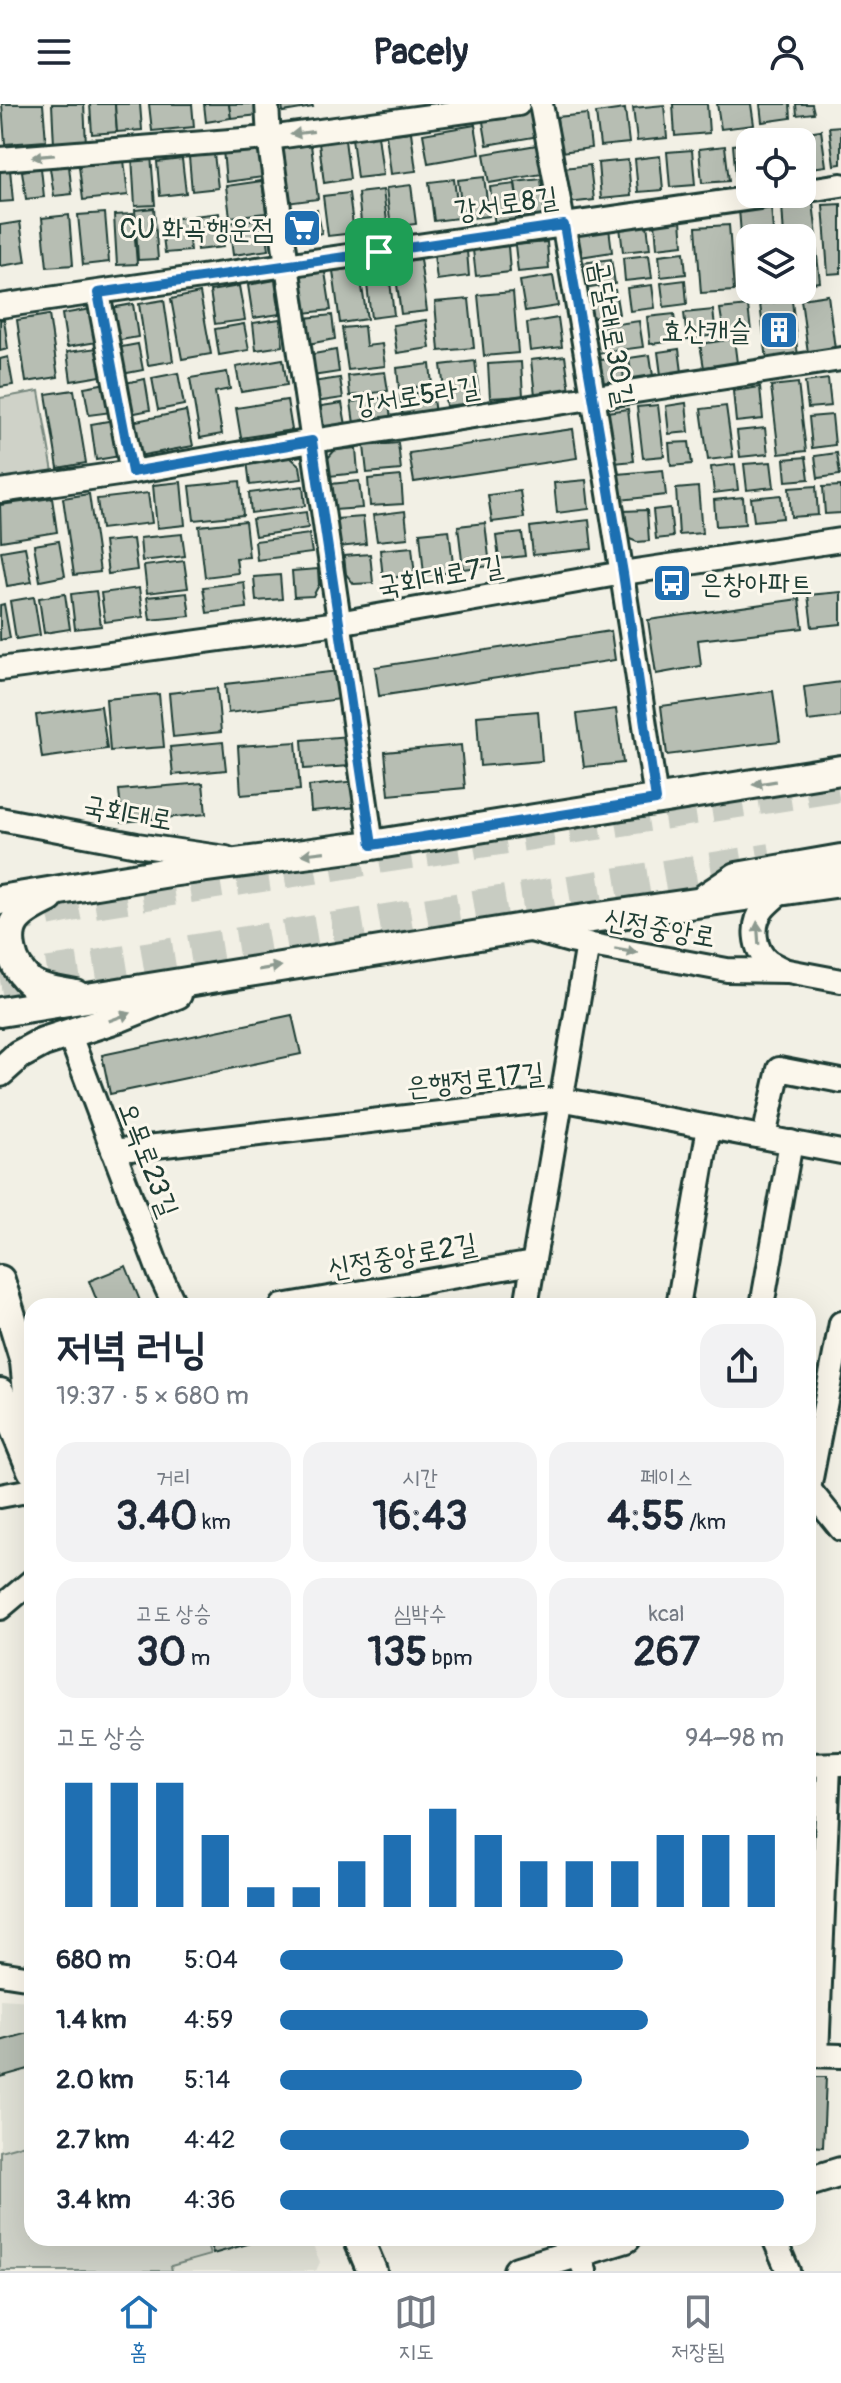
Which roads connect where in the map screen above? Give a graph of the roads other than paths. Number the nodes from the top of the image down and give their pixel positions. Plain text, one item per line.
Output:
1 (267, 104) edge
2 (518, 104) edge
3 (541, 104) edge
4 (269, 138) junction
5 (0, 159) edge
6 (841, 185) edge
7 (816, 189) edge
8 (736, 200) edge
9 (564, 225) junction
10 (287, 265) junction
11 (98, 293) junction
12 (0, 306) edge
13 (841, 359) edge
14 (593, 398) junction
15 (312, 441) junction
16 (132, 472) junction
17 (0, 491) edge
18 (841, 540) edge
19 (623, 573) junction
20 (338, 623) junction
21 (0, 669) edge
22 (837, 773) edge
23 (656, 800) junction
24 (0, 819) edge
25 (372, 845) junction
26 (841, 859) edge
27 (247, 861) junction
28 (841, 882) edge
29 (67, 889) junction
30 (783, 890) junction
31 (0, 900) edge
32 (700, 902) junction
33 (523, 928) junction
34 (588, 944) junction
35 (788, 971) junction
36 (226, 975) junction
37 (841, 981) edge
38 (91, 997) junction
39 (0, 1012) edge
40 (69, 1033) junction
41 (0, 1072) edge
42 (841, 1081) edge
43 (560, 1099) junction
44 (709, 1127) junction
45 (764, 1137) junction
46 (791, 1142) junction
47 (113, 1151) junction
48 (841, 1152) edge
49 (533, 1263) junction
50 (0, 1280) edge
51 (171, 1298) edge
52 (329, 1298) edge
53 (527, 1298) edge
54 (679, 1298) edge
55 (763, 1298) edge
56 (841, 1323) edge
57 (24, 1359) edge
58 (0, 1393) edge
59 (0, 1435) edge
60 (816, 1450) edge
61 (24, 1452) edge
62 (24, 1463) edge
63 (24, 1492) edge
64 (0, 1496) edge
65 (816, 1499) edge
66 (841, 1529) edge
67 (24, 1588) edge
68 (0, 1608) edge
69 (826, 1765) edge
70 (816, 1972) edge
71 (0, 1973) edge
72 (24, 1977) edge
73 (816, 2055) edge
74 (841, 2056) edge
75 (841, 2172) edge
76 (816, 2180) edge
77 (361, 2246) edge
78 (602, 2246) edge
79 (777, 2246) edge
80 (578, 2254) edge
81 (372, 2271) edge
82 (518, 2271) edge
83 (788, 2271) edge

1 - 4 street
2 -> 4 street
3 - 9 street, 곰달래로30길
4 -> 5 street
4 - 10 street
6 - 7 street
8 - 9 street, 강서로8길
9 - 10 street, 강서로8길
9 - 14 street, 곰달래로30길
10 - 11 street, 강서로8길
10 - 15 street
11 - 12 street, 강서로8길
11 - 16 street
13 - 14 street, 강서로5라길
14 - 15 street, 강서로5라길
14 - 19 street, 곰달래로30길
15 - 16 street, 강서로5라길
15 - 20 street
16 - 17 street, 강서로5라길
18 - 19 street, 국회대로7길
19 - 20 street, 국회대로7길
19 - 23 street
20 - 21 street, 국회대로7길
20 - 25 street
22 -> 23 main road
23 - 25 main road
24 - 27 street, 국회대로
25 -> 27 main road
26 - 32 main road
27 - 29 main road
28 - 30 main road
29 - 31 main road
29 - 38 main road
30 - 32 main road
35 -> 30 street, 신정중앙로
32 - 33 main road
33 - 34 street, 신정중앙로
36 -> 33 main road
34 -> 35 street, 신정중앙로
34 - 43 street
35 - 37 street, 신정중앙로
36 - 38 main road
40 -> 36 main road
38 - 39 main road
40 - 41 main road
40 - 47 street, 오목로23길
42 - 45 street
43 - 44 street, 은행정로17길
43 - 47 street, 은행정로17길
43 - 49 street
44 - 45 street, 은행정로17길
44 - 54 street
45 - 46 street, 은행정로17길
46 - 48 street, 은행정로17길
46 - 55 street
47 - 51 street, 오목로23길
49 - 52 street, 신정중앙로2길
49 - 53 street
50 - 57 main road
56 - 60 street
58 - 61 main road
59 - 62 main road
63 - 64 street
65 - 66 street
67 - 68 street
69 - 70 street
71 - 72 street
73 - 74 street
75 - 76 main road
77 - 81 main road
78 - 80 main road
79 - 83 street
80 - 82 main road

